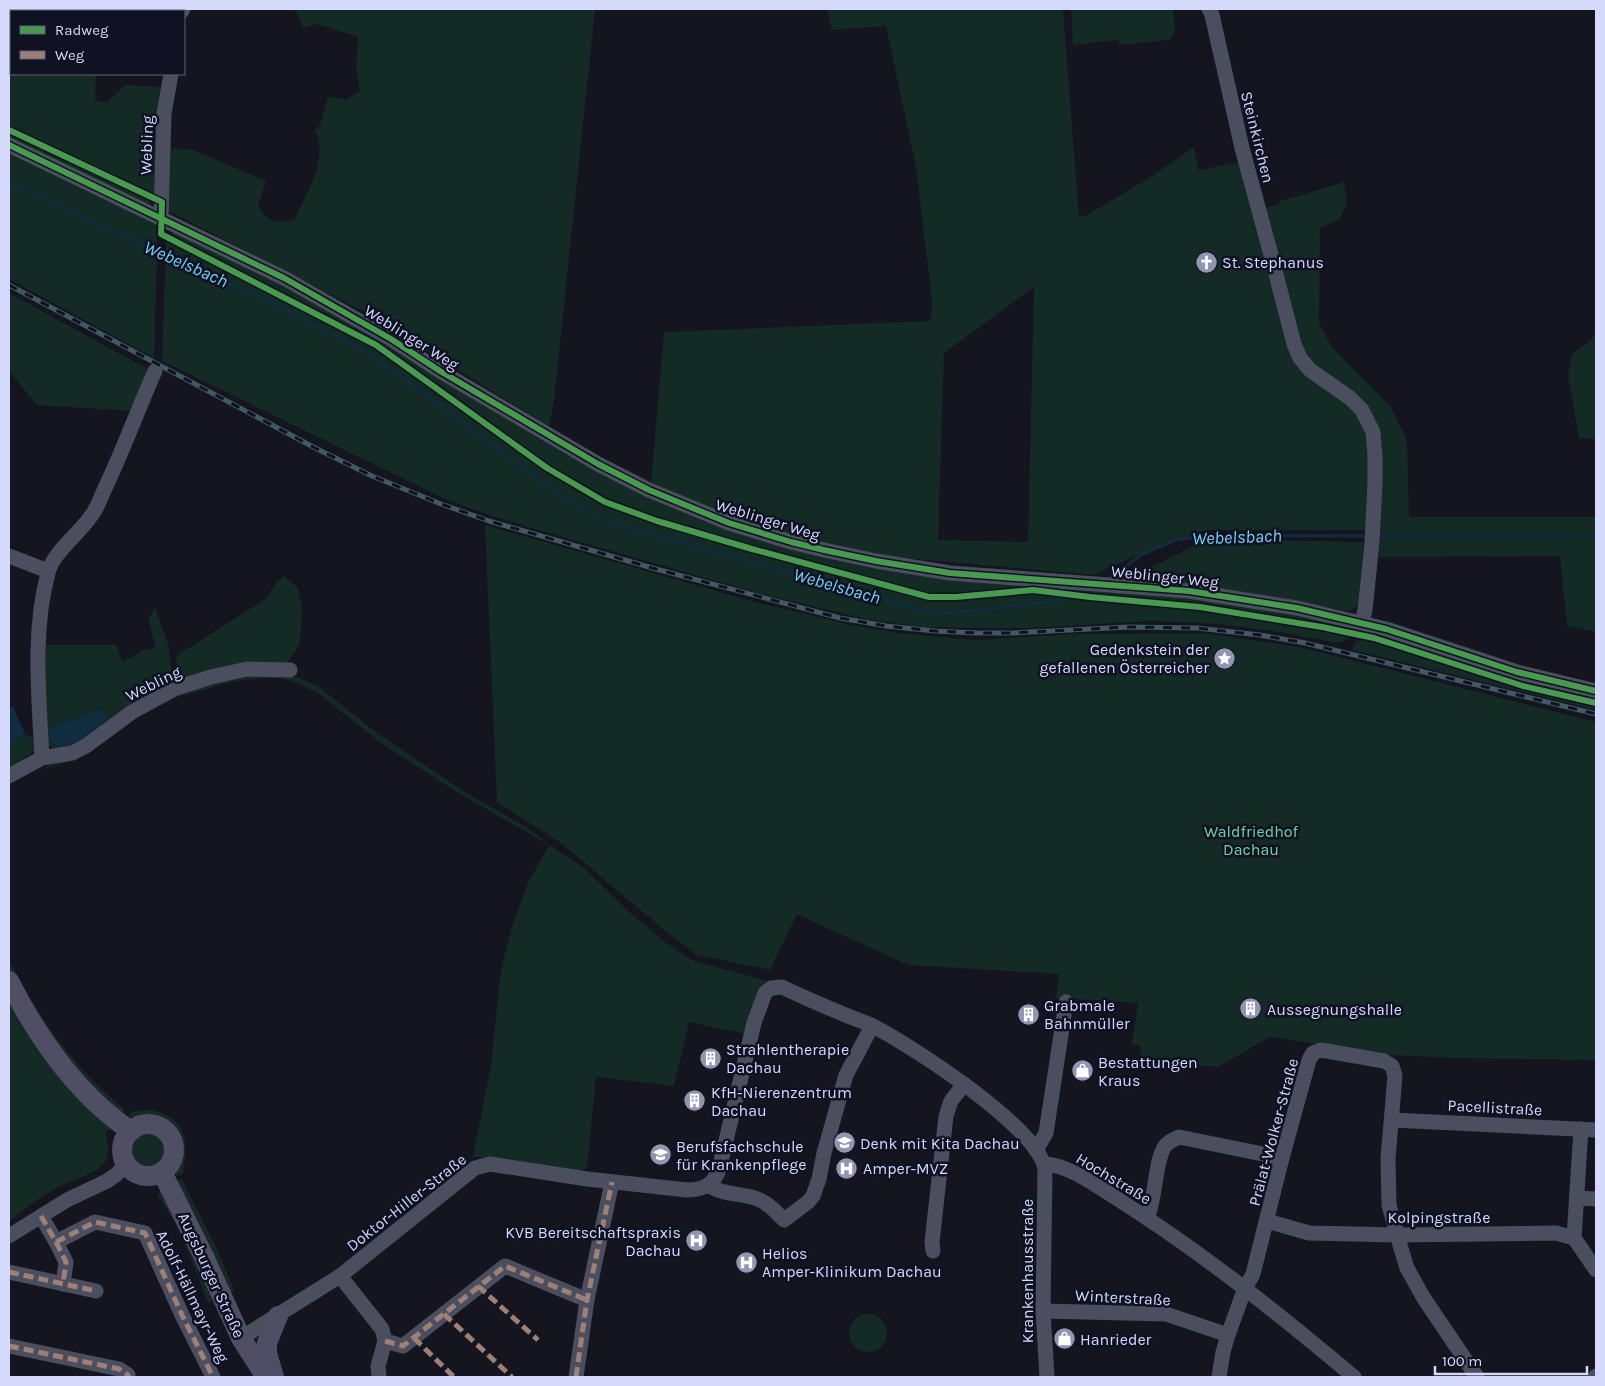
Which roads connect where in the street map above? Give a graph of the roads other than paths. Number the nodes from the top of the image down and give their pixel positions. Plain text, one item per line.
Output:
1 (1209, 9) edge
2 (171, 75) edge
3 (9, 145) edge
4 (161, 218) junction
5 (155, 371) dead end
6 (9, 556) edge
7 (48, 571) junction
8 (1362, 623) junction
9 (290, 670) dead end
10 (1596, 691) edge
11 (42, 758) junction
12 (9, 776) edge
13 (9, 981) edge
14 (1066, 1002) dead end
15 (872, 1026) junction
16 (964, 1084) junction
17 (1392, 1120) junction
18 (1581, 1129) junction
19 (1596, 1130) edge
20 (131, 1131) junction
21 (1036, 1150) junction
22 (1282, 1158) junction
23 (126, 1164) junction
24 (1044, 1164) junction
25 (162, 1172) junction
26 (612, 1182) junction
27 (709, 1186) junction
28 (1577, 1198) junction
29 (1596, 1199) edge
30 (40, 1216) junction
31 (1147, 1218) junction
32 (1267, 1221) junction
33 (1397, 1235) junction
34 (9, 1236) edge
35 (1574, 1238) junction
36 (56, 1242) junction
37 (933, 1251) dead end
38 (1596, 1270) edge
39 (9, 1272) edge
40 (340, 1276) junction
41 (63, 1284) junction
42 (1245, 1288) junction
43 (96, 1291) dead end
44 (587, 1300) junction
45 (1043, 1310) junction
46 (278, 1316) junction
47 (1228, 1335) junction
48 (241, 1338) junction
49 (385, 1340) junction
50 (9, 1346) edge
51 (128, 1377) edge
52 (213, 1377) edge
53 (266, 1377) edge
54 (274, 1377) edge
55 (379, 1377) edge
56 (576, 1377) edge
57 (1047, 1377) edge
58 (1219, 1377) edge
59 (1354, 1377) edge
60 (1478, 1377) edge

1 - 8 street, Steinkirchen
2 - 4 street, Webling
3 - 4 street, Weblinger Weg
4 - 8 street, Weblinger Weg
5 - 7 street
6 - 7 street
7 - 11 street
8 - 10 street, Weblinger Weg
9 - 11 street, Webling
11 - 12 street, Webling
13 - 20 main road
14 - 21 street
15 - 16 street
15 - 27 street
15 - 27 street
16 - 21 street
16 - 37 street
17 - 18 street, Pacellistraße
17 - 22 street, Prälat-Wolker-Straße
17 - 33 street, Prälat-Wolker-Straße
18 - 19 street, Pacellistraße
18 - 28 street
20 - 23 main road
20 - 25 main road
21 - 24 street
22 - 31 street
22 - 32 street, Prälat-Wolker-Straße
23 - 25 main road
23 - 30 street
24 - 31 street, Hochstraße
24 - 45 street, Krankenhausstraße
25 - 48 main road, Augsburger Straße
26 - 27 street, Doktor-Hiller-Straße
26 - 40 street, Doktor-Hiller-Straße
26 - 44 street
28 - 29 street
28 - 35 street
30 - 34 street
30 - 36 street
31 - 42 street, Hochstraße
32 - 33 street, Kolpingstraße
32 - 42 street, Prälat-Wolker-Straße
33 - 35 street, Kolpingstraße
33 - 60 street, Prälat-Wolker-Straße
35 - 38 street
36 - 41 street
36 - 52 street, Adolf-Hällmayr-Weg
39 - 41 street
40 - 46 street, Doktor-Hiller-Straße
40 - 49 street
41 - 43 street
42 - 47 street, Prälat-Wolker-Straße
42 - 59 street, Hochstraße
44 - 49 street
44 - 56 street
45 - 47 street, Winterstraße
45 - 57 street, Krankenhausstraße
46 - 48 street, Doktor-Hiller-Straße
46 - 54 main road
47 - 58 street, Prälat-Wolker-Straße
48 - 53 main road, Augsburger Straße
49 - 55 street
50 - 51 street

